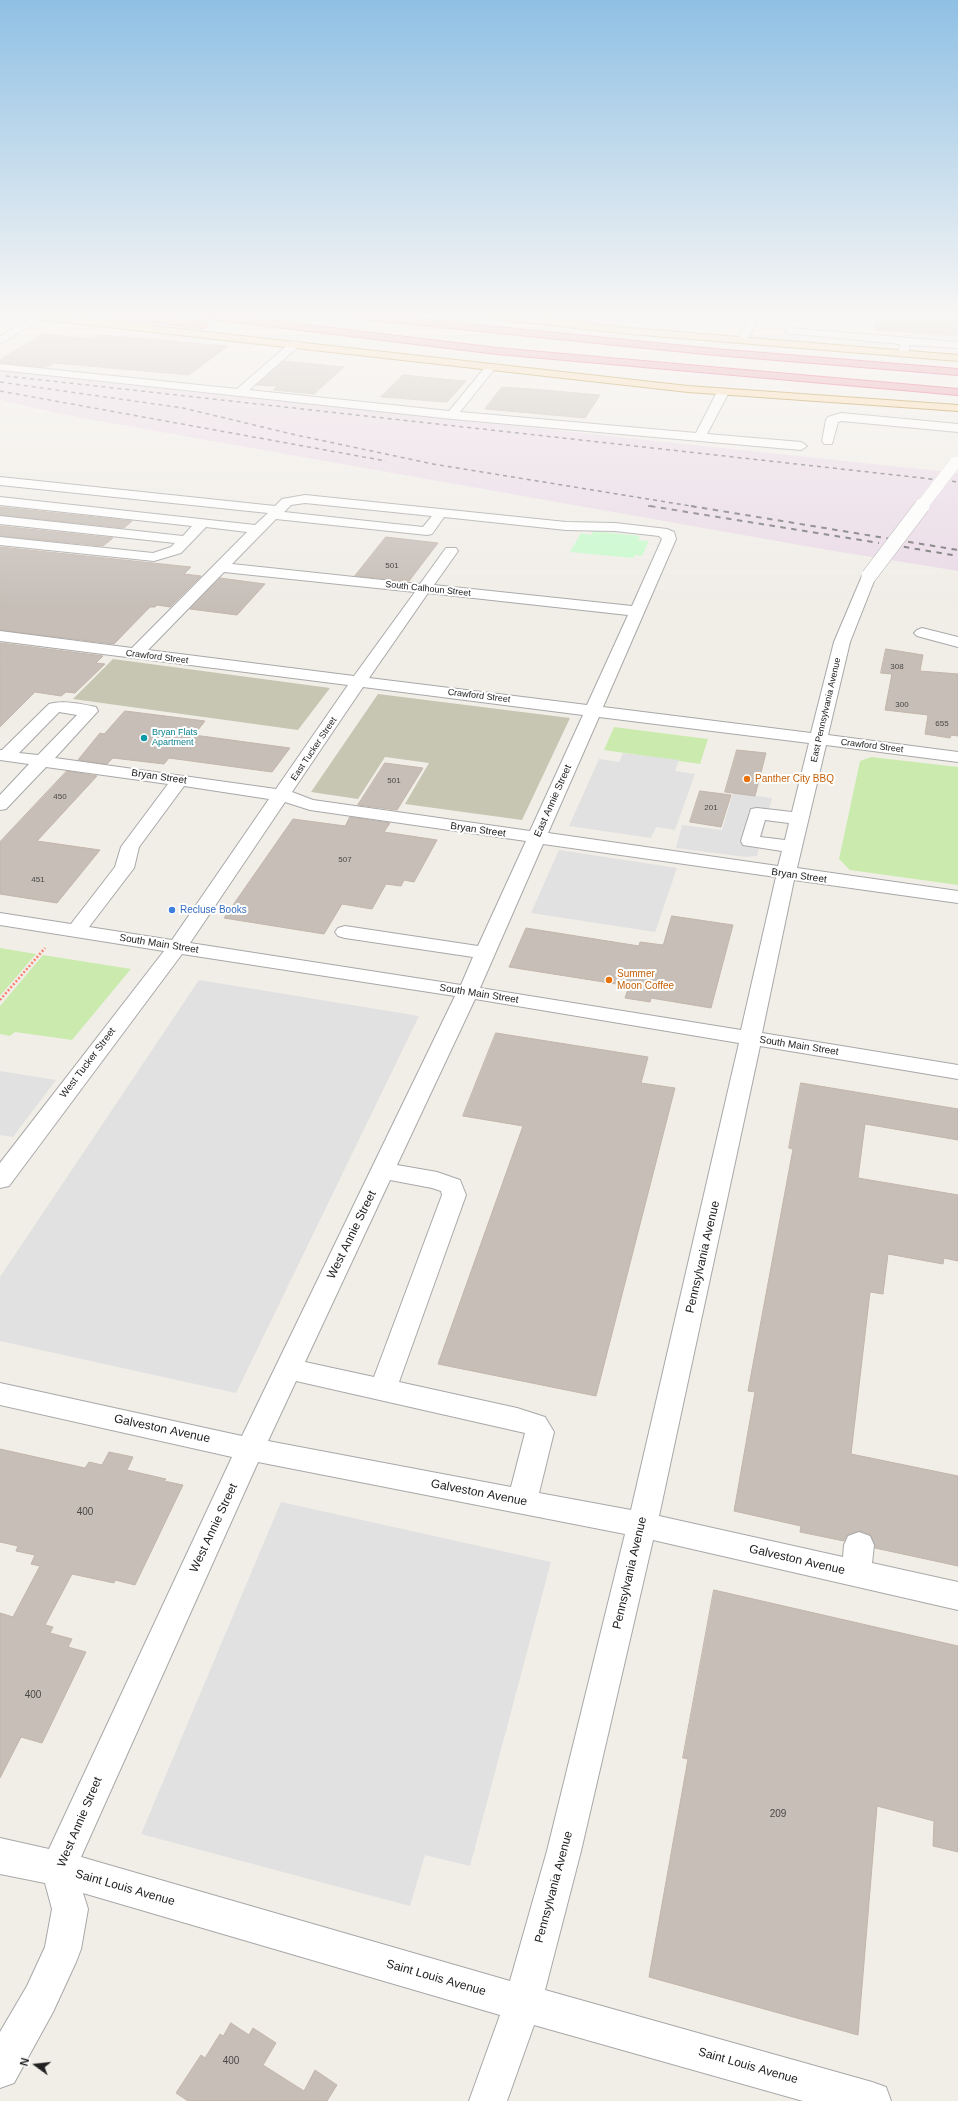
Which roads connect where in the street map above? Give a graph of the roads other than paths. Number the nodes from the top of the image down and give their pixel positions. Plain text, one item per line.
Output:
1 (415, 411) edge
2 (455, 411) edge
3 (713, 411) edge
4 (452, 415) junction
5 (958, 428) edge
6 (699, 438) junction
7 (828, 441) dead end
8 (801, 446) dead end
9 (956, 460) edge
10 (0, 481) edge
11 (0, 501) edge
12 (276, 512) junction
13 (441, 513) junction
14 (0, 520) edge
15 (203, 523) junction
16 (258, 529) junction
17 (186, 540) junction
18 (0, 541) edge
19 (452, 551) dead end
20 (220, 567) junction
21 (425, 589) junction
22 (637, 611) junction
23 (922, 633) dead end
24 (0, 636) edge
25 (958, 642) edge
26 (135, 654) junction
27 (358, 682) junction
28 (593, 710) junction
29 (819, 739) junction
30 (3, 756) edge
31 (958, 757) edge
32 (42, 761) junction
33 (180, 780) junction
34 (282, 795) junction
35 (0, 805) edge
36 (800, 819) junction
37 (536, 839) junction
38 (793, 847) junction
39 (786, 874) junction
40 (958, 897) edge
41 (0, 920) edge
42 (68, 930) junction
43 (345, 932) dead end
44 (177, 947) junction
45 (486, 953) junction
46 (468, 992) junction
47 (749, 1038) junction
48 (958, 1072) edge
49 (383, 1171) junction
50 (0, 1180) edge
51 (289, 1369) junction
52 (383, 1390) junction
53 (0, 1394) edge
54 (250, 1449) junction
55 (522, 1502) junction
56 (642, 1525) junction
57 (859, 1544) dead end
58 (856, 1573) junction
59 (958, 1596) edge
60 (4, 1857) edge
61 (58, 1868) junction
62 (523, 2003) junction
63 (2, 2066) edge
64 (488, 2101) edge
65 (872, 2101) edge

1 - 4 street
2 - 4 street
3 - 6 street
4 - 6 street
5 - 7 street
6 - 8 street
9 - 29 street, East Pennsylvania Avenue, bridge
10 - 12 street
11 - 15 street
12 - 13 street
12 - 13 street
12 - 16 street
13 - 22 street, East Annie Street
14 - 17 street
15 - 16 street
15 - 17 street
16 - 20 street
17 - 18 street
19 - 21 street, East Tucker Street
20 - 21 street, South Calhoun Street
20 - 26 street
21 - 22 street, South Calhoun Street
21 - 27 street, East Tucker Street
22 - 28 street, East Annie Street
23 - 25 street
24 - 26 street, Crawford Street
26 - 27 street, Crawford Street
27 - 28 street, Crawford Street
27 - 34 street, East Tucker Street
28 - 29 street, Crawford Street
28 - 37 street, East Annie Street
29 - 31 street, Crawford Street
29 - 36 street, East Pennsylvania Avenue
30 - 32 street, Bryan Street
30 - 32 street
32 - 33 street, Bryan Street
32 - 35 street
33 - 34 street, Bryan Street
33 - 42 street
34 - 37 street, Bryan Street
34 - 44 street, East Tucker Street
36 - 38 street, East Pennsylvania Avenue
36 - 38 street
37 - 39 street, Bryan Street
37 - 45 street, East Annie Street
38 - 39 street, East Pennsylvania Avenue
39 - 40 street, Bryan Street
39 - 47 street, East Pennsylvania Avenue
41 - 42 street, South Main Street
42 - 44 street, South Main Street
43 - 45 street
44 - 46 street, South Main Street
44 - 50 street, West Tucker Street
45 - 46 street, East Annie Street
46 - 47 street, South Main Street
46 - 49 street, West Annie Street
47 - 48 street, South Main Street
47 - 56 street, Pennsylvania Avenue
49 - 51 street, West Annie Street
49 - 52 street
51 - 52 street
51 - 54 street, West Annie Street
52 - 55 street
53 - 54 street, Galveston Avenue
54 - 55 street, Galveston Avenue
54 - 61 street, West Annie Street
55 - 56 street, Galveston Avenue
56 - 58 street, Galveston Avenue
56 - 62 street, Pennsylvania Avenue
57 - 58 street
58 - 59 street, Galveston Avenue
60 - 61 street, Saint Louis Avenue
61 - 62 street, Saint Louis Avenue
61 - 63 street, West Annie Street
62 - 64 street, Pennsylvania Avenue
62 - 65 street, Saint Louis Avenue

